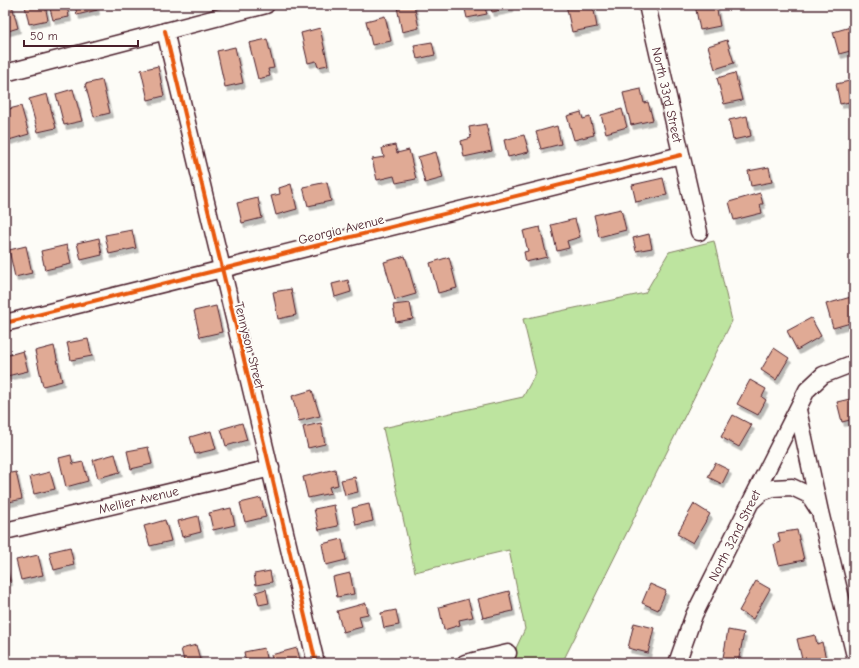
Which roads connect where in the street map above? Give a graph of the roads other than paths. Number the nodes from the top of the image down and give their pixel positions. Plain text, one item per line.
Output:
1 (266, 5) edge
2 (647, 5) edge
3 (165, 31) junction
4 (5, 73) edge
5 (681, 155) junction
6 (699, 232) dead end
7 (221, 269) junction
8 (5, 323) edge
9 (854, 363) edge
10 (798, 410) junction
11 (271, 468) junction
12 (750, 503) junction
13 (820, 512) junction
14 (5, 531) edge
15 (854, 652) edge
16 (508, 653) dead end
17 (316, 663) edge
18 (465, 663) edge
19 (677, 663) edge

1 - 3 street
2 - 5 street, North 33rd Street
3 - 4 street
3 - 7 street, Tennyson Street
5 - 6 street, North 33rd Street
5 - 7 street, Georgia Avenue
7 - 8 street, Georgia Avenue
7 - 11 street, Tennyson Street
9 - 10 street
10 - 12 street, North 32nd Street
10 - 13 street
11 - 14 street, Mellier Avenue
11 - 17 street, Tennyson Street
12 - 13 street
12 - 19 street, North 32nd Street
13 - 15 street
16 - 18 street

